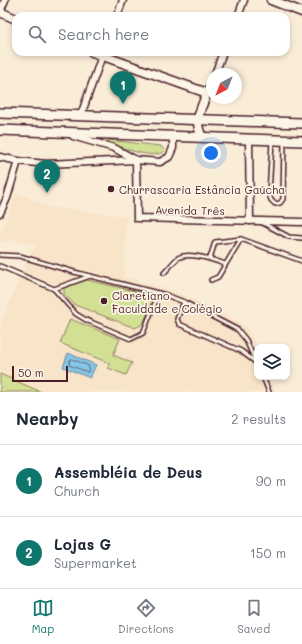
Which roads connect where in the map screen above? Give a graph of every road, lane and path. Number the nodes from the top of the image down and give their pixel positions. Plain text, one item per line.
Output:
1 (5, 0) edge
2 (124, 0) edge
3 (244, 0) edge
4 (271, 0) edge
5 (0, 12) edge
6 (119, 12) edge
7 (240, 12) edge
8 (302, 12) edge
9 (12, 17) edge
10 (102, 56) edge
11 (108, 56) edge
12 (222, 56) edge
13 (217, 68) edge
14 (206, 93) edge
15 (206, 96) edge
16 (0, 113) edge
17 (81, 115) junction
18 (197, 120) junction
19 (282, 123) junction
20 (302, 124) edge
21 (0, 130) edge
22 (56, 132) junction
23 (173, 136) junction
24 (202, 137) junction
25 (249, 139) junction
26 (278, 140) junction
27 (302, 141) edge
28 (0, 157) edge
29 (136, 160) junction
30 (18, 161) junction
31 (0, 213) edge
32 (250, 221) junction
33 (260, 221) junction
34 (302, 222) edge
35 (302, 238) edge
36 (241, 239) junction
37 (0, 255) edge
38 (210, 258) junction
39 (302, 261) edge
40 (225, 264) junction
41 (0, 266) edge
42 (74, 272) junction
43 (164, 273) dead end
44 (90, 276) junction
45 (210, 280) dead end
46 (77, 281) junction
47 (54, 289) junction
48 (159, 293) junction
49 (184, 302) junction
50 (248, 344) junction
51 (241, 351) junction
52 (254, 358) edge
53 (254, 362) edge
54 (264, 380) edge
55 (269, 392) edge

1 - 5 street
2 - 6 street
3 - 7 street
4 - 8 main road
5 - 9 main road
10 - 17 street
11 - 14 main road
12 - 13 street
15 - 18 main road
16 - 17 main road
17 - 18 main road
18 - 19 main road
18 - 24 main road
19 - 20 main road
19 - 26 main road
21 - 22 main road
22 - 23 main road
22 - 29 street
23 - 24 main road
23 - 29 street
24 - 25 main road
25 - 26 main road
25 - 32 street
26 - 26 lane
26 - 27 main road
28 - 30 street
29 - 30 street
29 - 32 street, Avenida Três
30 - 31 street
32 - 33 street, Avenida Três
33 - 34 street, Avenida Três
33 - 35 lane
36 - 38 lane
36 - 39 lane
36 - 40 lane
37 - 42 lane
38 - 40 lane
38 - 43 lane
40 - 45 lane
41 - 47 lane
42 - 44 lane
42 - 46 lane
44 - 46 lane
44 - 48 lane
46 - 47 lane
47 - 48 lane
48 - 49 lane
49 - 50 lane
49 - 51 lane
50 - 51 lane
50 - 52 lane
51 - 53 lane
54 - 55 lane

